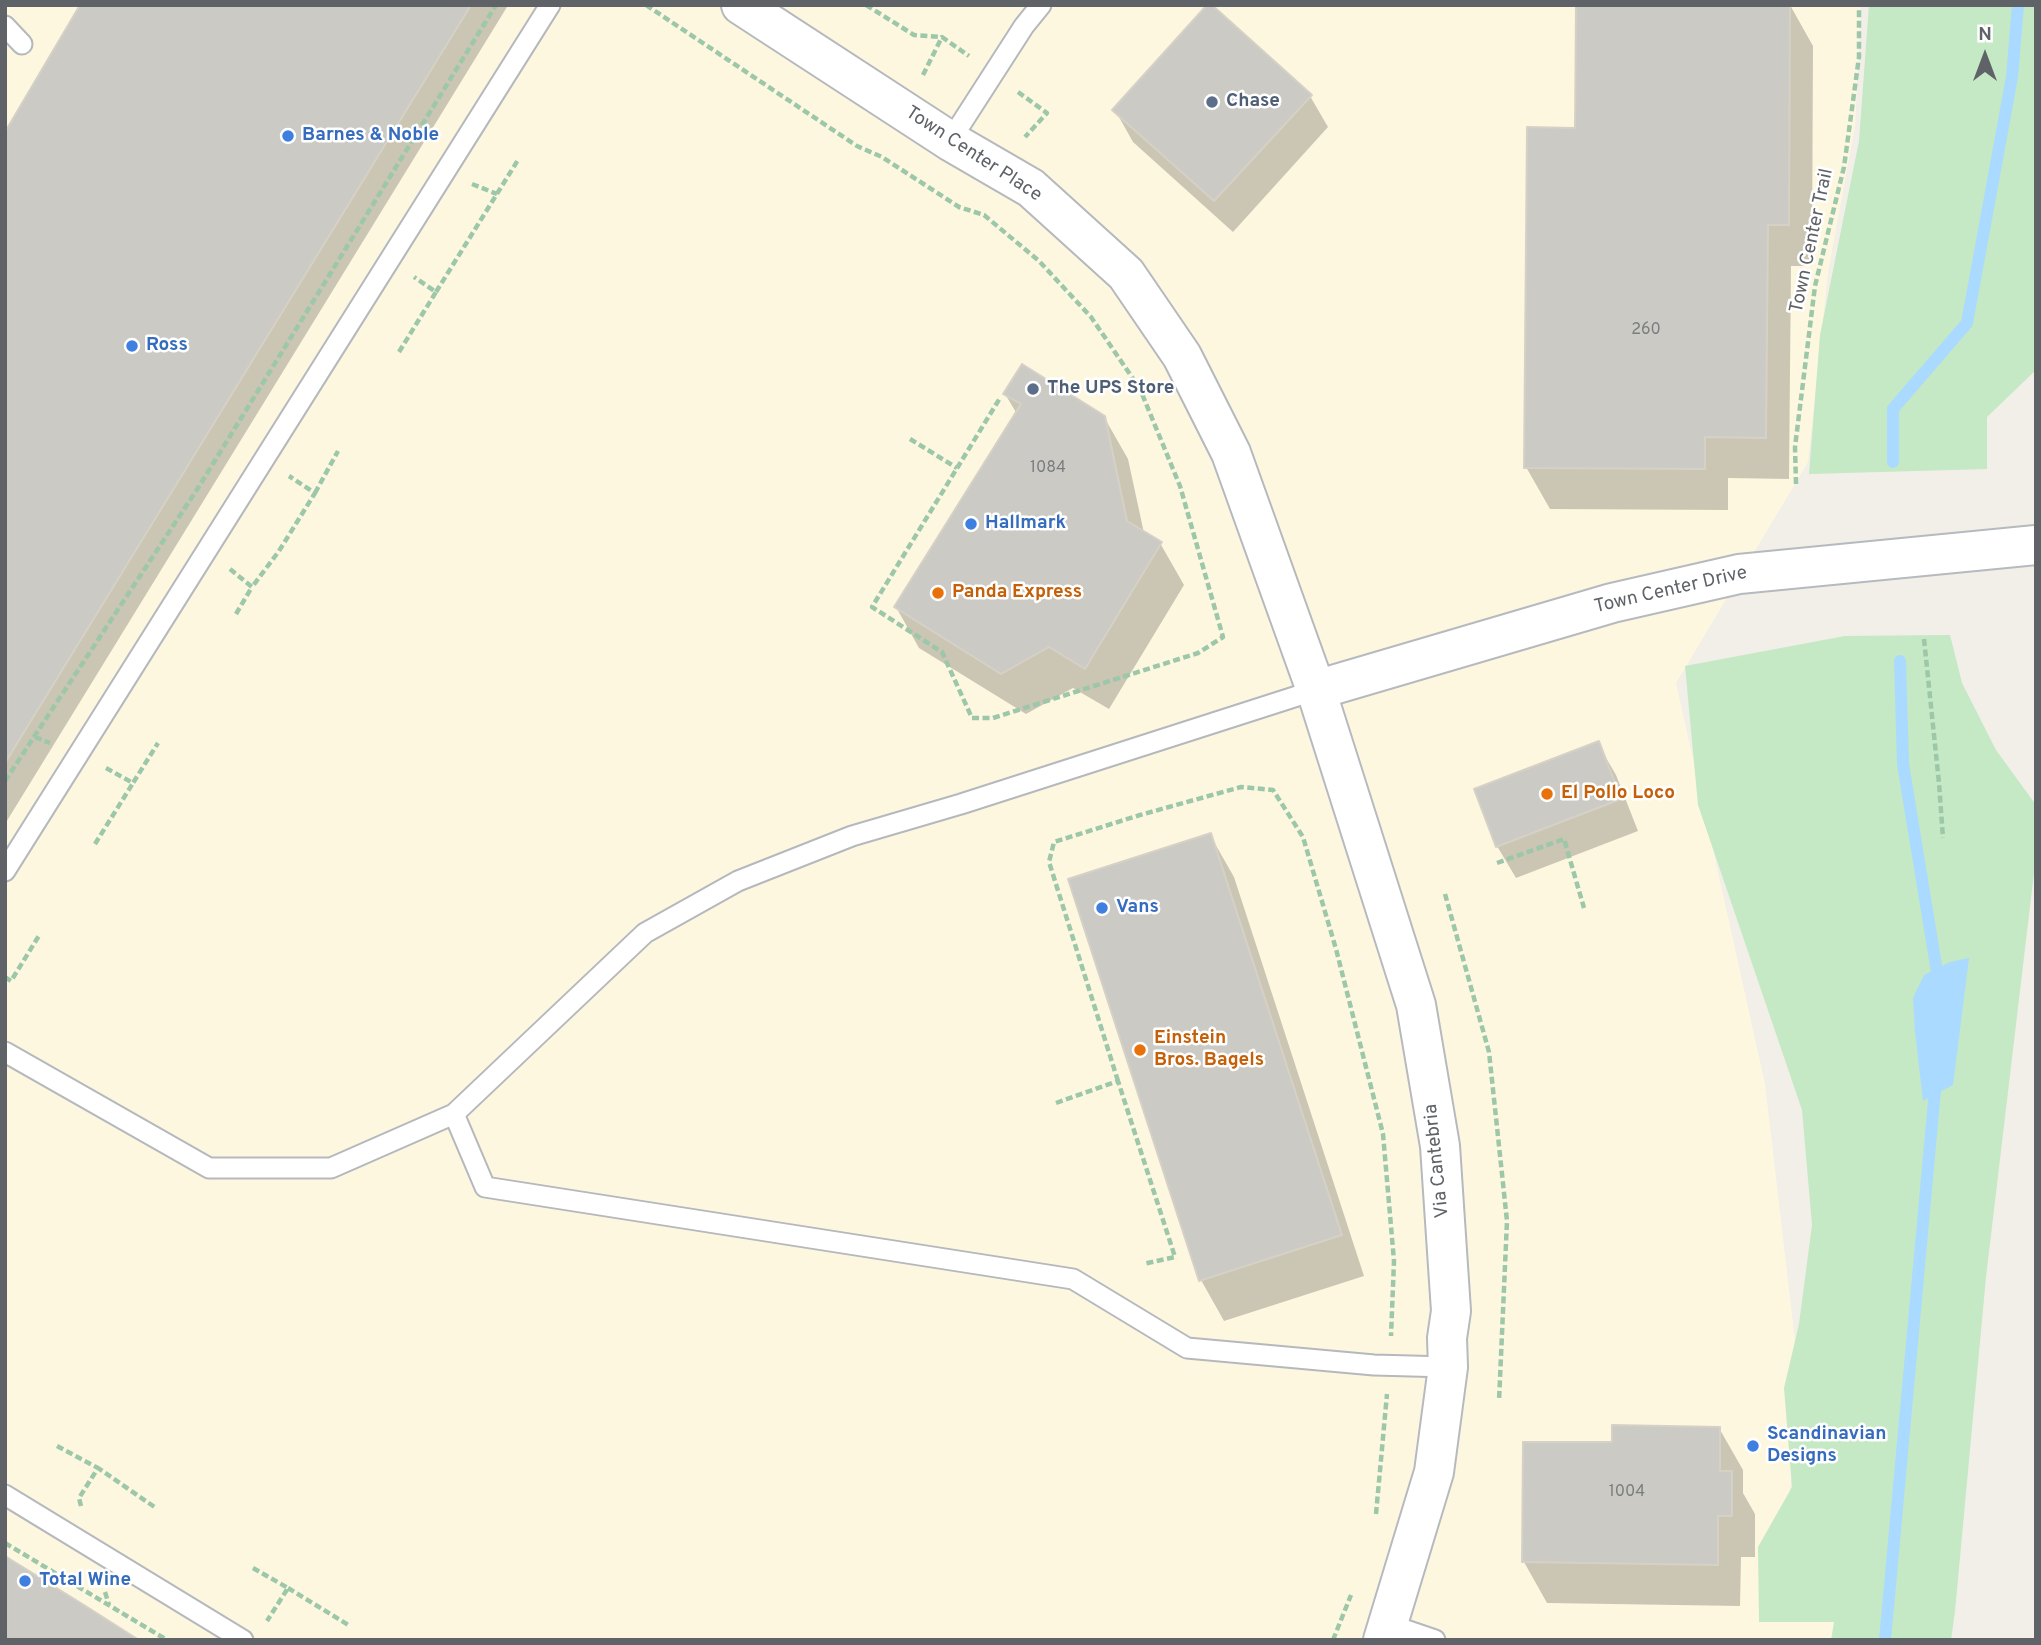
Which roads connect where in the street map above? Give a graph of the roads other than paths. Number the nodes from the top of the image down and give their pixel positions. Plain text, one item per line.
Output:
1 (550, 5) edge
2 (741, 5) edge
3 (1041, 5) edge
4 (5, 26) edge
5 (22, 44) dead end
6 (950, 141) junction
7 (2036, 545) edge
8 (1316, 690) junction
9 (5, 872) edge
10 (5, 1052) edge
11 (454, 1114) junction
12 (1448, 1367) junction
13 (5, 1495) edge
14 (1386, 1632) edge
15 (243, 1640) edge
16 (1435, 1640) edge

1 - 9 lane
2 - 6 main road, Town Center Place
3 - 6 lane
4 - 5 lane
6 - 8 main road, Town Center Place
7 - 8 main road, Town Center Drive
8 - 11 lane
8 - 12 main road, Via Cantebria
10 - 11 lane
11 - 12 lane
12 - 14 main road, Via Cantebria
13 - 15 lane
14 - 16 lane

